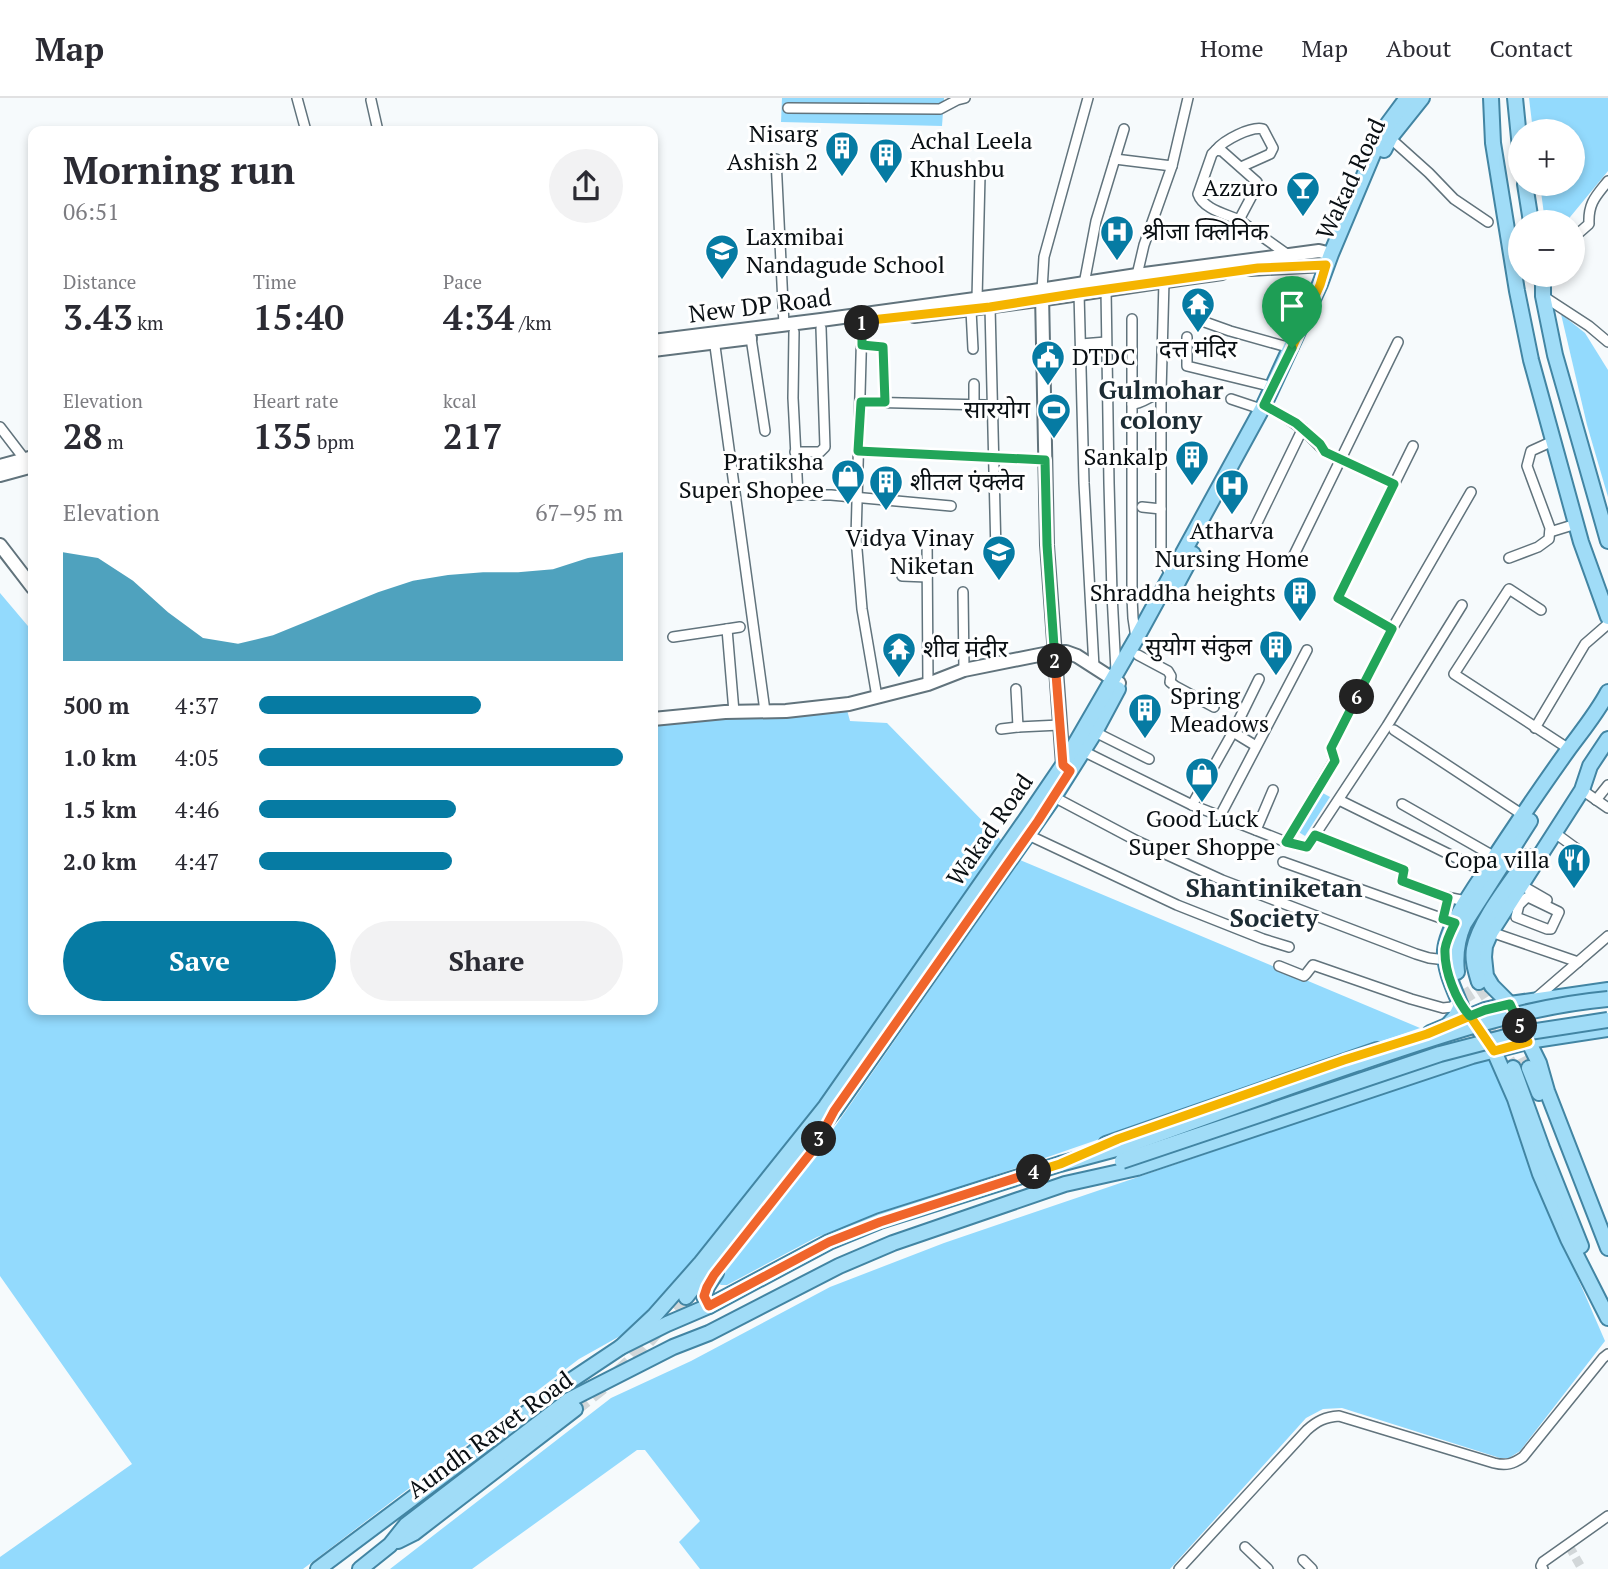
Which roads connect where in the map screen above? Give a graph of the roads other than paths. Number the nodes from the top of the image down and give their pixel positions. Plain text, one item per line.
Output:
1 (297, 98) edge
2 (965, 98) edge
3 (1088, 98) edge
4 (1188, 98) edge
5 (1407, 98) edge
6 (1422, 98) edge
7 (1491, 98) edge
8 (1515, 98) edge
9 (371, 100) edge
10 (788, 108) dead end
11 (1516, 119) edge
12 (305, 126) edge
13 (377, 126) edge
14 (1124, 129) dead end
15 (1390, 138) junction
16 (1216, 150) junction
17 (776, 159) dead end
18 (1115, 159) junction
19 (1172, 166) junction
20 (1241, 167) junction
21 (980, 175) dead end
22 (1608, 181) edge
23 (1239, 220) junction
24 (1488, 222) dead end
25 (1585, 228) edge
26 (1289, 256) junction
27 (1333, 260) junction
28 (1137, 275) junction
29 (1164, 281) junction
30 (1543, 287) edge
31 (1082, 288) junction
32 (1106, 289) junction
33 (1041, 295) junction
34 (1286, 296) dead end
35 (1543, 296) junction
36 (974, 304) junction
37 (990, 307) junction
38 (1310, 307) junction
39 (1132, 319) dead end
40 (862, 321) junction
41 (1202, 321) dead end
42 (789, 328) junction
43 (821, 328) junction
44 (1186, 337) dead end
45 (751, 338) junction
46 (714, 339) junction
47 (658, 341) edge
48 (1106, 342) junction
49 (1398, 342) dead end
50 (1608, 342) edge
51 (1081, 344) junction
52 (862, 345) junction
53 (1292, 348) junction
54 (658, 349) edge
55 (973, 349) dead end
56 (974, 384) dead end
57 (1273, 387) junction
58 (1161, 393) junction
59 (1231, 399) dead end
60 (861, 402) junction
61 (885, 402) junction
62 (974, 404) junction
63 (1132, 404) junction
64 (985, 405) dead end
65 (1265, 408) junction
66 (0, 427) edge
67 (1303, 428) junction
68 (765, 431) dead end
69 (1553, 441) junction
70 (1413, 446) dead end
71 (858, 451) junction
72 (795, 452) junction
73 (995, 458) junction
74 (28, 460) edge
75 (1045, 460) junction
76 (1340, 460) junction
77 (28, 462) edge
78 (28, 463) edge
79 (0, 466) edge
80 (0, 475) edge
81 (1394, 484) junction
82 (1471, 492) dead end
83 (857, 497) junction
84 (951, 506) dead end
85 (1142, 507) dead end
86 (1161, 509) junction
87 (1576, 524) junction
88 (1255, 527) dead end
89 (1549, 531) junction
90 (1607, 537) edge
91 (927, 540) dead end
92 (1581, 542) junction
93 (0, 545) edge
94 (996, 553) dead end
95 (1294, 555) dead end
96 (1509, 558) dead end
97 (1172, 574) junction
98 (902, 576) dead end
99 (928, 577) junction
100 (28, 581) edge
101 (963, 592) dead end
102 (1462, 605) dead end
103 (1541, 610) dead end
104 (1608, 617) edge
105 (1608, 624) edge
106 (740, 627) dead end
107 (727, 629) junction
108 (1392, 629) junction
109 (673, 637) dead end
110 (1136, 639) junction
111 (1307, 650) dead end
112 (1054, 652) junction
113 (1138, 655) junction
114 (1094, 667) junction
115 (964, 670) junction
116 (1117, 679) junction
117 (1259, 679) dead end
118 (928, 684) junction
119 (1016, 689) dead end
120 (1608, 692) edge
121 (877, 697) junction
122 (1214, 707) dead end
123 (765, 711) junction
124 (734, 712) junction
125 (1594, 715) junction
126 (658, 719) edge
127 (1060, 724) junction
128 (1018, 727) junction
129 (1535, 728) junction
130 (1001, 729) dead end
131 (1394, 730) dead end
132 (1095, 732) junction
133 (1233, 732) junction
134 (1608, 739) edge
135 (1256, 746) junction
136 (1569, 749) junction
137 (1083, 751) junction
138 (1149, 759) dead end
139 (1590, 766) junction
140 (1067, 768) junction
141 (1608, 785) edge
142 (1273, 790) dead end
143 (1581, 790) junction
144 (1054, 797) junction
145 (1339, 800) junction
146 (1597, 800) junction
147 (1402, 803) dead end
148 (1192, 805) junction
149 (1608, 808) edge
150 (1523, 815) junction
151 (1220, 816) junction
152 (1256, 830) junction
153 (1023, 833) junction
154 (1555, 833) junction
155 (1315, 835) junction
156 (1286, 842) junction
157 (1581, 852) dead end
158 (1495, 857) junction
159 (1283, 862) dead end
160 (1485, 872) junction
161 (1521, 885) junction
162 (1448, 898) junction
163 (1466, 901) junction
164 (1515, 903) junction
165 (1562, 909) dead end
166 (1449, 921) junction
167 (1491, 932) junction
168 (1608, 936) edge
169 (1289, 947) dead end
170 (1446, 960) junction
171 (1578, 962) junction
172 (1279, 966) dead end
173 (1480, 985) tunnel mouth
174 (1608, 990) edge
175 (1461, 999) junction
176 (1608, 999) edge
177 (1530, 1000) junction
178 (1510, 1004) junction
179 (1608, 1020) edge
180 (1608, 1029) edge
181 (1531, 1041) junction
182 (1494, 1051) junction
183 (1534, 1066) junction
184 (1513, 1068) tunnel mouth
185 (834, 1111) junction
186 (1121, 1154) junction
187 (1060, 1164) junction
188 (1065, 1184) junction
189 (1607, 1254) edge
190 (686, 1297) tunnel mouth
191 (709, 1306) junction
192 (1606, 1313) edge
193 (621, 1347) junction
194 (1608, 1354) edge
195 (575, 1409) tunnel mouth
196 (1608, 1516) edge
197 (390, 1545) junction
198 (1245, 1547) dead end
199 (1303, 1560) dead end
200 (318, 1569) edge
201 (360, 1569) edge
202 (1179, 1569) edge
203 (1268, 1569) edge
204 (1312, 1569) edge
205 (1544, 1569) edge

1 - 12 street
2 - 10 street
3 - 33 street
4 - 19 street
5 - 27 main road, Wakad Road
6 - 15 main road, Wakad Road
7 - 69 main road
8 - 11 main road
9 - 13 street
14 - 18 street
15 - 24 street
15 - 27 main road, Wakad Road
16 - 20 street
16 - 20 street
16 - 23 street
17 - 42 street
18 - 19 street
18 - 31 street
19 - 28 street
20 - 23 street
21 - 36 street
22 - 25 street
23 - 26 street
26 - 27 main road, New DP Road
26 - 28 main road, New DP Road
27 - 29 main road, New DP Road
27 - 38 main road, Wakad Road
27 - 65 main road, Wakad Road
28 - 31 main road, New DP Road
29 - 32 main road, New DP Road
29 - 58 street
30 - 35 main road
31 - 32 main road, New DP Road
31 - 33 main road, New DP Road
31 - 51 street
32 - 48 street
33 - 36 main road, New DP Road
33 - 37 main road, New DP Road
33 - 75 main road
34 - 38 street
35 - 50 street
35 - 90 main road
36 - 37 main road, New DP Road
36 - 40 main road, New DP Road
36 - 42 main road, New DP Road
36 - 55 street
37 - 73 street
38 - 53 main road, Wakad Road
39 - 63 street
40 - 43 main road, New DP Road
40 - 52 street
41 - 53 street
42 - 43 main road, New DP Road
42 - 45 main road, New DP Road
42 - 46 main road, New DP Road
42 - 72 street
43 - 72 street
44 - 57 street
45 - 46 main road, New DP Road
45 - 68 street
46 - 47 main road, New DP Road
46 - 54 main road, New DP Road
46 - 123 street
48 - 51 street
48 - 116 street
49 - 76 street
51 - 114 street
52 - 60 street
52 - 61 street
53 - 57 main road, Wakad Road
56 - 62 street
57 - 65 main road, Wakad Road
58 - 63 street
58 - 86 street
59 - 65 street
60 - 61 street
60 - 71 street
61 - 62 street
62 - 64 street
63 - 110 street
65 - 67 street
65 - 97 main road, Wakad Road
65 - 113 main road, Wakad Road
66 - 74 street
67 - 76 street
67 - 88 street
69 - 87 main road
69 - 89 street
70 - 81 street
71 - 73 street
71 - 83 street
72 - 83 street
73 - 75 street
73 - 94 street
75 - 112 main road
76 - 81 street
76 - 95 street
77 - 79 main road
78 - 80 main road
81 - 108 street
82 - 108 street
83 - 84 street
83 - 121 street
85 - 86 street
86 - 97 street
87 - 89 street
87 - 92 main road
89 - 96 street
90 - 92 main road
91 - 99 street
92 - 104 main road
93 - 100 main road
97 - 110 main road, Wakad Road
98 - 99 street
99 - 118 street
101 - 115 street
102 - 145 street
103 - 129 street
105 - 129 street
106 - 107 street
107 - 109 street
107 - 124 street
108 - 156 street
110 - 116 main road, Wakad Road
111 - 135 street
112 - 114 main road
112 - 115 main road
112 - 127 main road
113 - 116 main road, Wakad Road
113 - 122 street
114 - 116 main road
115 - 118 main road
116 - 132 main road, Wakad Road
116 - 140 main road, Wakad Road
117 - 133 street
118 - 121 main road
119 - 128 street
120 - 125 main road
121 - 123 main road
123 - 124 main road
124 - 126 main road
125 - 136 main road
125 - 175 main road
127 - 128 street
127 - 140 main road
128 - 130 street
129 - 136 street
131 - 150 street
132 - 137 main road, Wakad Road
132 - 138 street
133 - 135 street
133 - 148 street
134 - 139 main road
135 - 151 street
136 - 150 main road
137 - 140 main road, Wakad Road
137 - 148 street
139 - 143 main road
139 - 173 main road
140 - 144 main road, Wakad Road
140 - 153 main road, Wakad Road
141 - 146 street
142 - 152 street
143 - 146 street
143 - 154 main road
144 - 153 main road, Wakad Road
144 - 170 street
145 - 155 street
145 - 160 street
146 - 149 street
147 - 158 street
148 - 151 street
150 - 158 main road
151 - 152 street
152 - 156 street
153 - 169 street
153 - 185 main road, Wakad Road
153 - 193 main road, Wakad Road
154 - 157 street
154 - 161 main road
155 - 156 street
155 - 162 street
158 - 160 main road
159 - 166 street
160 - 163 main road
161 - 164 main road
161 - 165 street
162 - 163 street
162 - 166 street
163 - 166 main road
164 - 164 street
164 - 167 main road
166 - 170 main road
167 - 171 street
167 - 178 main road
168 - 171 street
170 - 175 main road
171 - 177 street
172 - 175 street
174 - 177 main road
175 - 178 main road
175 - 182 main road
175 - 187 main road
176 - 186 main road, bridge
177 - 178 main road
177 - 181 main road
178 - 181 main road
179 - 186 main road, bridge
180 - 181 main road, Aundh Ravet Road
181 - 182 main road, Aundh Ravet Road
181 - 183 main road
182 - 188 main road, Aundh Ravet Road
182 - 192 main road
183 - 189 main road
183 - 189 main road
184 - 192 main road
185 - 190 main road
185 - 191 main road
186 - 187 main road
186 - 188 main road
187 - 191 main road, Aundh Ravet Road
188 - 197 main road, Aundh Ravet Road
191 - 193 main road, Aundh Ravet Road
193 - 200 main road, Aundh Ravet Road
194 - 202 street
195 - 197 main road
196 - 205 street
197 - 201 main road, Aundh Ravet Road
198 - 203 street
199 - 204 street

